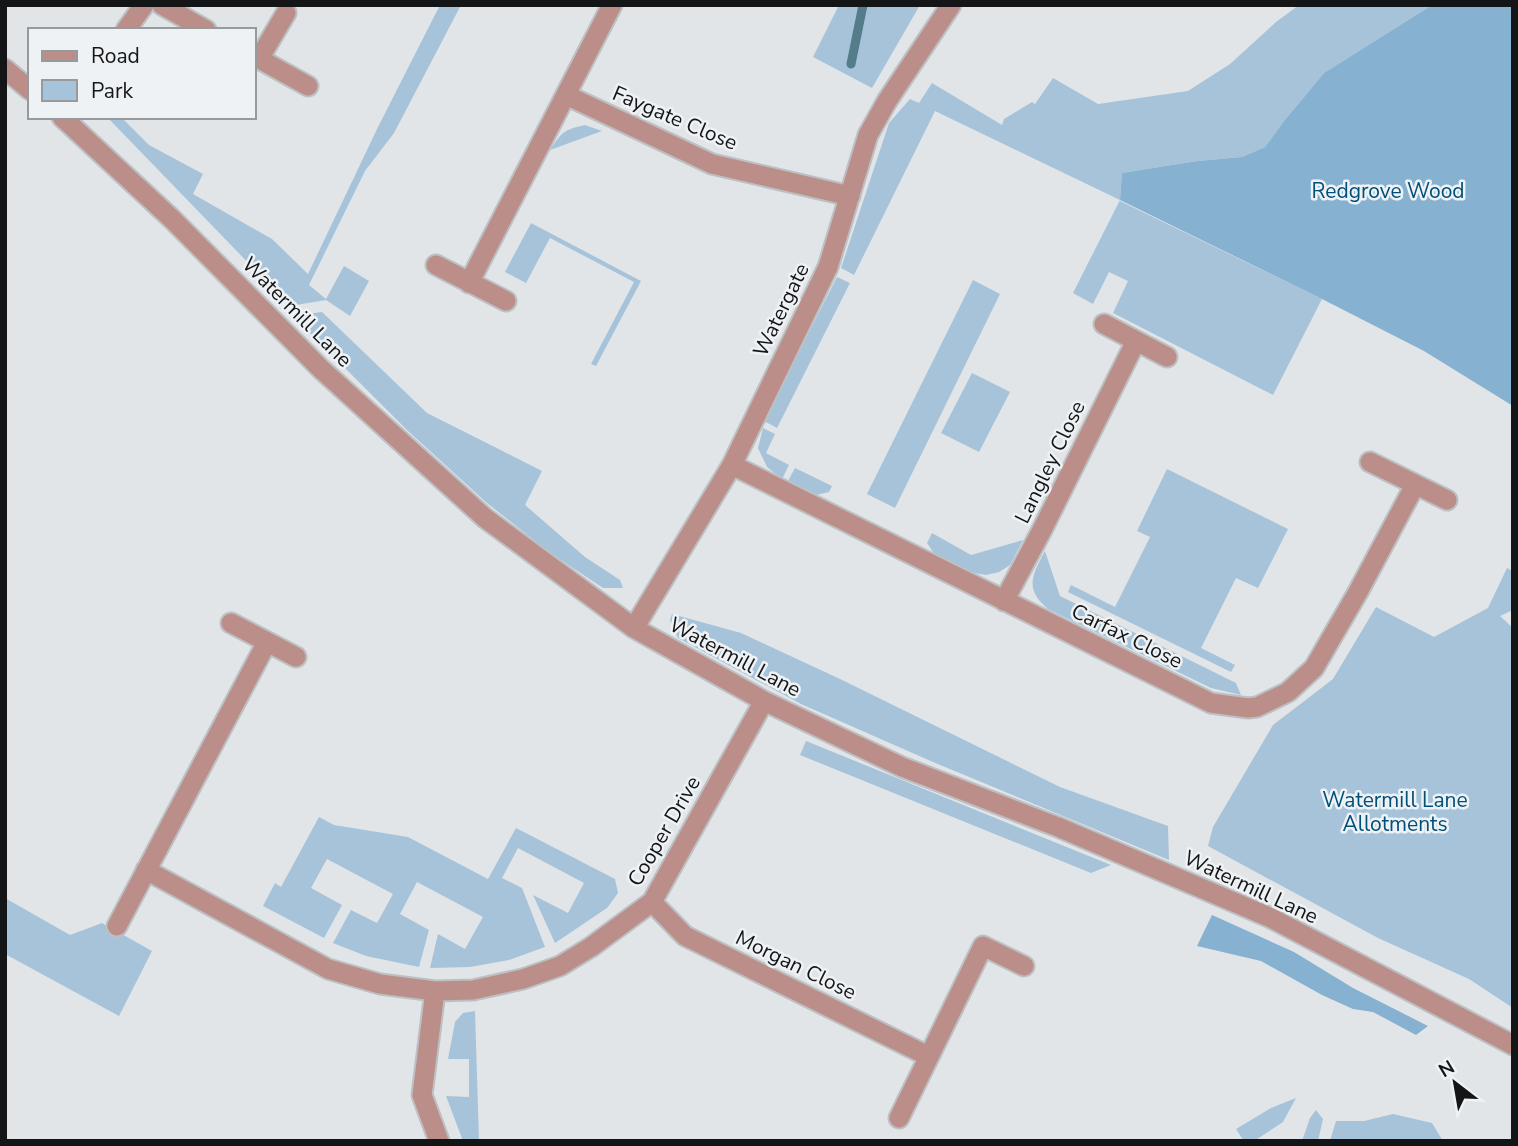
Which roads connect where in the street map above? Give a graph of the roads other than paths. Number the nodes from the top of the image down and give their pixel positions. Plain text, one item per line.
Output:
1 (144, 5) edge
2 (162, 5) edge
3 (612, 5) edge
4 (951, 5) edge
5 (286, 13) dead end
6 (127, 28) edge
7 (202, 28) edge
8 (256, 58) edge
9 (5, 69) edge
10 (308, 86) dead end
11 (28, 88) edge
12 (566, 94) junction
13 (64, 119) edge
14 (850, 196) junction
15 (436, 265) dead end
16 (469, 283) junction
17 (506, 301) dead end
18 (1104, 324) dead end
19 (1136, 341) junction
20 (1167, 357) dead end
21 (1370, 462) dead end
22 (732, 465) junction
23 (1415, 485) junction
24 (1447, 500) dead end
25 (1004, 601) junction
26 (231, 623) dead end
27 (634, 628) junction
28 (267, 642) junction
29 (296, 657) dead end
30 (764, 701) junction
31 (146, 870) junction
32 (652, 902) junction
33 (117, 926) dead end
34 (1024, 966) dead end
35 (435, 991) junction
36 (1513, 1045) edge
37 (928, 1056) junction
38 (899, 1118) dead end
39 (439, 1141) edge

1 - 6 street
2 - 7 street
3 - 12 street
4 - 14 street, Watergate
5 - 8 street
8 - 10 street
9 - 11 street
12 - 14 street, Faygate Close
12 - 16 street
13 - 27 street, Watermill Lane
14 - 22 street, Watergate
15 - 16 street
16 - 17 street
18 - 19 street
19 - 20 street
19 - 25 street, Langley Close
21 - 23 street
22 - 25 street, Carfax Close
22 - 27 street, Watergate
23 - 24 street
23 - 25 street, Carfax Close
26 - 28 street
27 - 30 street, Watermill Lane
28 - 29 street
28 - 31 street
30 - 32 street, Cooper Drive
30 - 36 street, Watermill Lane
31 - 33 street
31 - 35 street, Cooper Drive
32 - 35 street, Cooper Drive
32 - 37 street, Morgan Close
34 - 37 street
35 - 39 street
37 - 38 street

